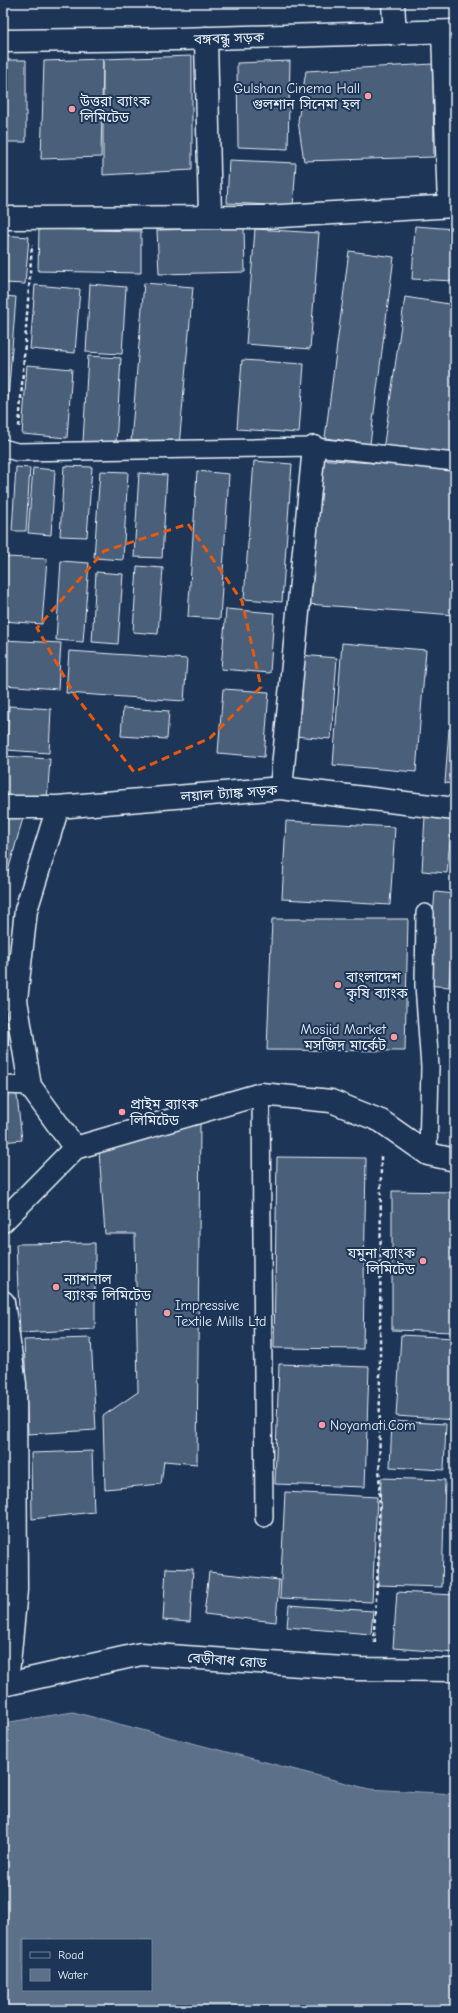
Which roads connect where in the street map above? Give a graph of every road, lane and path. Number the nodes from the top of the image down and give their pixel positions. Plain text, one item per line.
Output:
1 (393, 3) edge
2 (449, 32) edge
3 (395, 34) junction
4 (206, 38) junction
5 (3, 41) edge
6 (452, 206) edge
7 (210, 217) junction
8 (3, 218) edge
9 (34, 218) junction
10 (314, 446) junction
11 (10, 450) edge
12 (455, 462) edge
13 (281, 788) junction
14 (3, 807) edge
15 (58, 807) junction
16 (455, 809) edge
17 (425, 913) dead end
18 (11, 1010) edge
19 (3, 1084) edge
20 (30, 1086) junction
21 (261, 1094) junction
22 (381, 1121) junction
23 (75, 1148) junction
24 (428, 1154) junction
25 (455, 1160) edge
26 (3, 1221) edge
27 (3, 1302) edge
28 (264, 1518) dead end
29 (9, 1523) edge
30 (378, 1668) junction
31 (455, 1670) edge
32 (5, 1684) edge

1 - 3 street
2 - 3 street, বঙ্গবন্ধু সড়ক
2 - 6 street
3 - 4 street, বঙ্গবন্ধু সড়ক
4 - 5 street, বঙ্গবন্ধু সড়ক
4 - 7 street
6 - 7 street
7 - 9 street
8 - 9 street
9 - 11 path
10 - 11 lane
10 - 12 lane
10 - 13 street
13 - 15 street, লয়াল ট্যাঙ্ক সড়ক
13 - 16 street, লয়াল ট্যাঙ্ক সড়ক
14 - 15 street, লয়াল ট্যাঙ্ক সড়ক
15 - 18 street
17 - 24 lane
18 - 20 street
19 - 20 lane
20 - 23 street
21 - 22 street
21 - 23 street
21 - 28 lane
22 - 24 street
22 - 30 path
23 - 26 street
24 - 25 street
27 - 29 street
29 - 32 street
30 - 31 street, বেড়ীবাধ রোড
30 - 32 street, বেড়ীবাধ রোড

